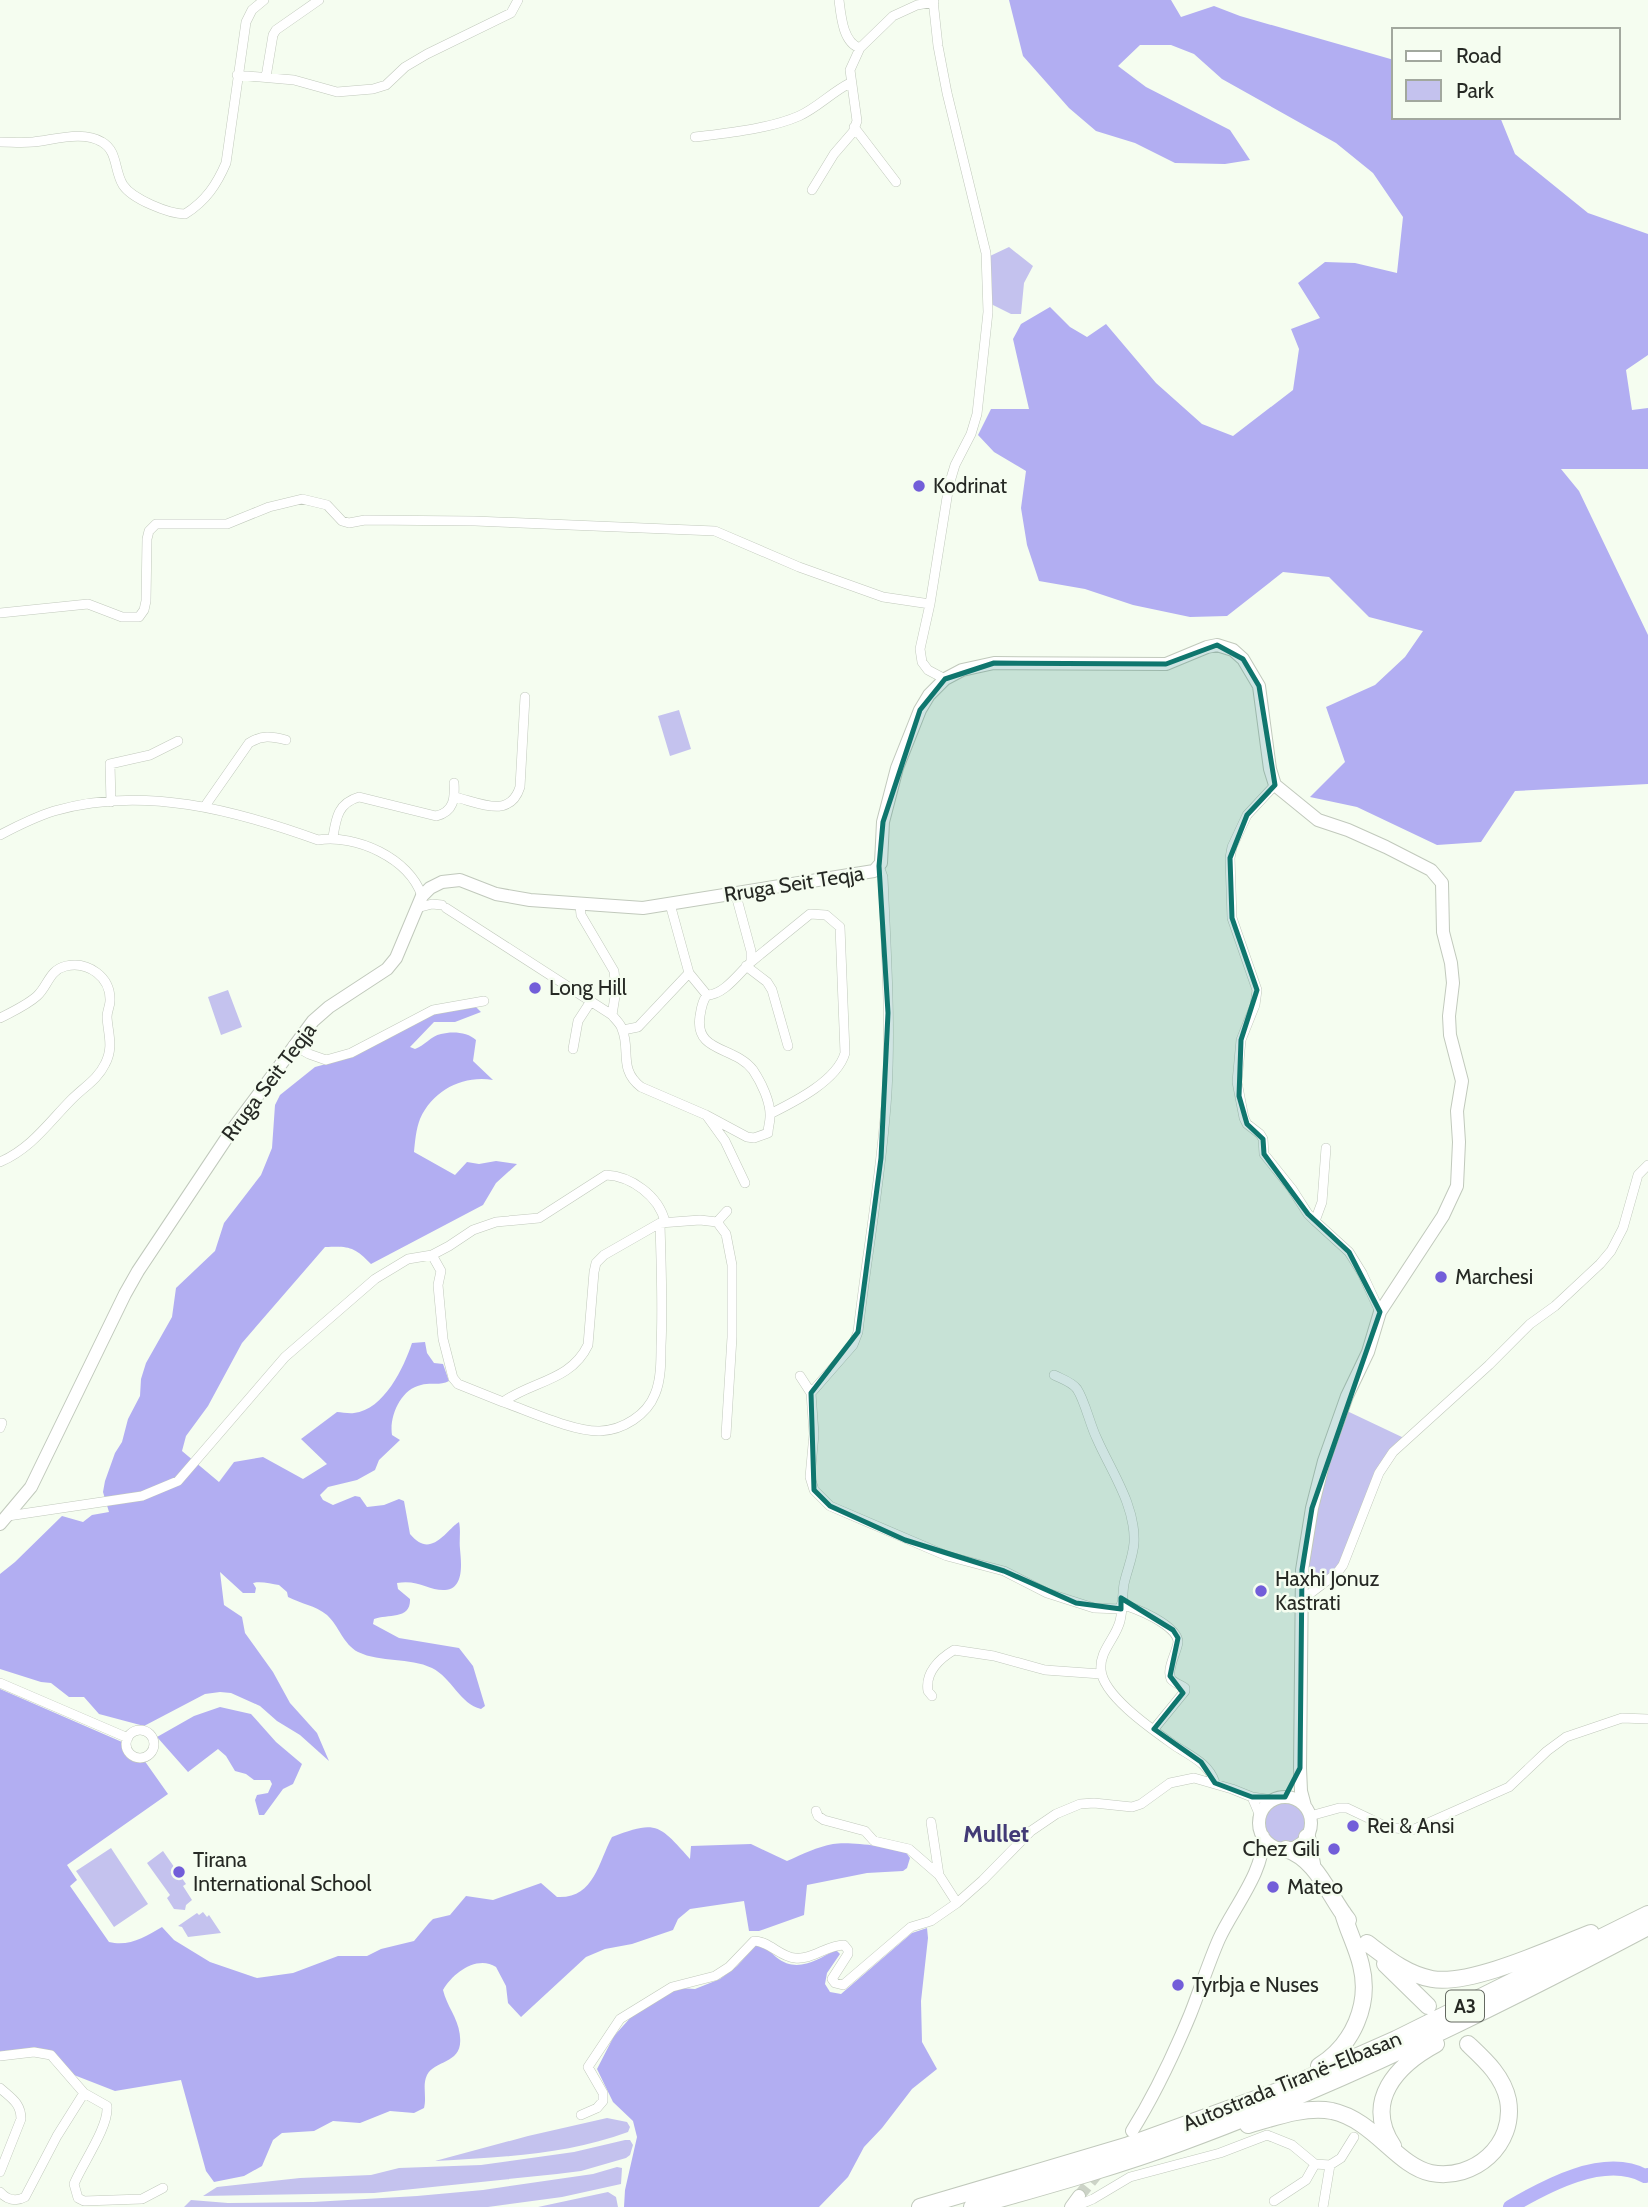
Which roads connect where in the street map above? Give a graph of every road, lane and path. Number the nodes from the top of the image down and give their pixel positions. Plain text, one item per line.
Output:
1 (264, 0) edge
2 (319, 0) edge
3 (518, 0) edge
4 (839, 0) edge
5 (933, 1) edge
6 (860, 48) junction
7 (237, 75) junction
8 (266, 78) junction
9 (850, 83) junction
10 (855, 127) junction
11 (695, 137) dead end
12 (0, 142) edge
13 (896, 182) dead end
14 (812, 190) dead end
15 (930, 604) junction
16 (0, 613) edge
17 (945, 679) junction
18 (525, 697) dead end
19 (286, 740) dead end
20 (178, 741) dead end
21 (454, 783) dead end
22 (1275, 785) junction
23 (455, 797) junction
24 (111, 802) junction
25 (205, 806) junction
26 (0, 835) edge
27 (333, 837) junction
28 (879, 866) junction
29 (737, 899) dead end
30 (420, 902) junction
31 (670, 904) junction
32 (580, 905) junction
33 (748, 964) junction
34 (689, 973) junction
35 (707, 995) junction
36 (484, 1001) dead end
37 (591, 1001) junction
38 (612, 1015) junction
39 (0, 1018) edge
40 (623, 1030) junction
41 (293, 1045) junction
42 (788, 1046) dead end
43 (573, 1049) dead end
44 (770, 1114) junction
45 (706, 1115) junction
46 (1326, 1148) dead end
47 (0, 1163) edge
48 (1648, 1165) edge
49 (745, 1183) dead end
50 (727, 1211) dead end
51 (1315, 1221) junction
52 (663, 1222) junction
53 (717, 1222) junction
54 (432, 1255) junction
55 (1380, 1312) junction
56 (1054, 1375) dead end
57 (800, 1376) dead end
58 (811, 1393) junction
59 (503, 1402) junction
60 (726, 1435) dead end
61 (4, 1520) edge
62 (1303, 1599) junction
63 (1121, 1607) junction
64 (1101, 1674) junction
65 (0, 1683) edge
66 (932, 1696) dead end
67 (1648, 1718) edge
68 (1154, 1729) junction
69 (128, 1738) dead end
70 (1300, 1768) junction
71 (1215, 1783) junction
72 (1252, 1797) junction
73 (1279, 1798) junction
74 (816, 1811) dead end
75 (1308, 1811) junction
76 (1260, 1816) junction
77 (931, 1822) dead end
78 (1263, 1836) junction
79 (1307, 1837) junction
80 (1283, 1849) junction
81 (1311, 1864) junction
82 (1258, 1867) junction
83 (939, 1875) junction
84 (957, 1903) junction
85 (1343, 1913) junction
86 (1647, 1919) edge
87 (1367, 1943) junction
88 (1498, 2004) junction
89 (1428, 2006) dead end
90 (1468, 2044) dead end
91 (0, 2056) edge
92 (0, 2088) edge
93 (1283, 2089) junction
94 (84, 2093) junction
95 (581, 2115) dead end
96 (1132, 2131) dead end
97 (1212, 2131) junction
98 (1354, 2137) dead end
99 (1399, 2154) junction
100 (1315, 2164) junction
101 (1330, 2165) junction
102 (0, 2172) edge
103 (163, 2188) dead end
104 (0, 2192) edge
105 (1274, 2201) dead end
106 (1075, 2203) edge
107 (920, 2207) edge
108 (972, 2207) edge
109 (1323, 2207) edge

1 - 7 street
2 - 8 street
3 - 8 street
4 - 6 street
5 - 6 street
5 - 15 street
6 - 9 street
7 - 8 street
7 - 12 street
9 - 10 street
9 - 11 street
10 - 13 street
10 - 14 street
15 - 16 street
15 - 17 street
17 - 22 main road
17 - 28 main road, Rruga Seit Teqja
18 - 23 street
19 - 25 street
20 - 24 street
21 - 23 street
22 - 51 street
22 - 55 main road
23 - 27 street
24 - 25 street
24 - 26 street
25 - 27 street
27 - 30 street
28 - 31 main road, Rruga Seit Teqja
28 - 58 street
29 - 33 street
30 - 32 main road, Rruga Seit Teqja
30 - 37 street
30 - 41 main road, Rruga Seit Teqja
31 - 32 main road, Rruga Seit Teqja
31 - 34 street
32 - 38 street
33 - 35 street
33 - 42 street
33 - 44 street
34 - 35 street
34 - 40 street
35 - 44 street
36 - 41 street
37 - 38 street
37 - 43 street
38 - 40 street
39 - 47 street
40 - 45 street
41 - 61 main road, Rruga Seit Teqja
44 - 45 street
45 - 49 street
46 - 51 street
48 - 62 street
50 - 53 street
51 - 55 street
52 - 53 street
52 - 54 street
52 - 59 street
52 - 59 street
53 - 60 street
54 - 59 street
54 - 61 street
55 - 62 main road
56 - 63 street
57 - 58 street
58 - 63 street
62 - 70 main road
63 - 64 street
63 - 68 street
64 - 66 street
64 - 68 street
65 - 69 street
67 - 75 street
68 - 71 street
70 - 73 main road
70 - 75 main road
71 - 72 street
71 - 84 street
72 - 73 street
72 - 76 street
73 - 75 main road
73 - 76 main road
74 - 83 street
75 - 79 main road
76 - 78 main road
77 - 83 street
78 - 80 main road
78 - 82 main road
79 - 80 main road
79 - 81 highway
80 - 81 highway
80 - 82 main road
81 - 85 highway
82 - 96 main road
83 - 84 street
84 - 95 street
85 - 87 highway
85 - 93 highway, A3
86 - 87 highway
86 - 88 highway, Autostrada Tiranë-Elbasan / A3
86 - 93 highway, Autostrada Tiranë-Elbasan / A3
87 - 89 highway
88 - 97 highway, Autostrada Tiranë-Elbasan / A3
88 - 99 highway
90 - 99 highway
91 - 94 street
92 - 102 street
93 - 107 highway, Autostrada Tiranë-Elbasan / A3
94 - 103 street
94 - 104 street
97 - 99 highway
97 - 108 highway, Autostrada Tiranë-Elbasan / A3
98 - 101 street
100 - 101 street
100 - 105 street
100 - 106 street
101 - 109 street

